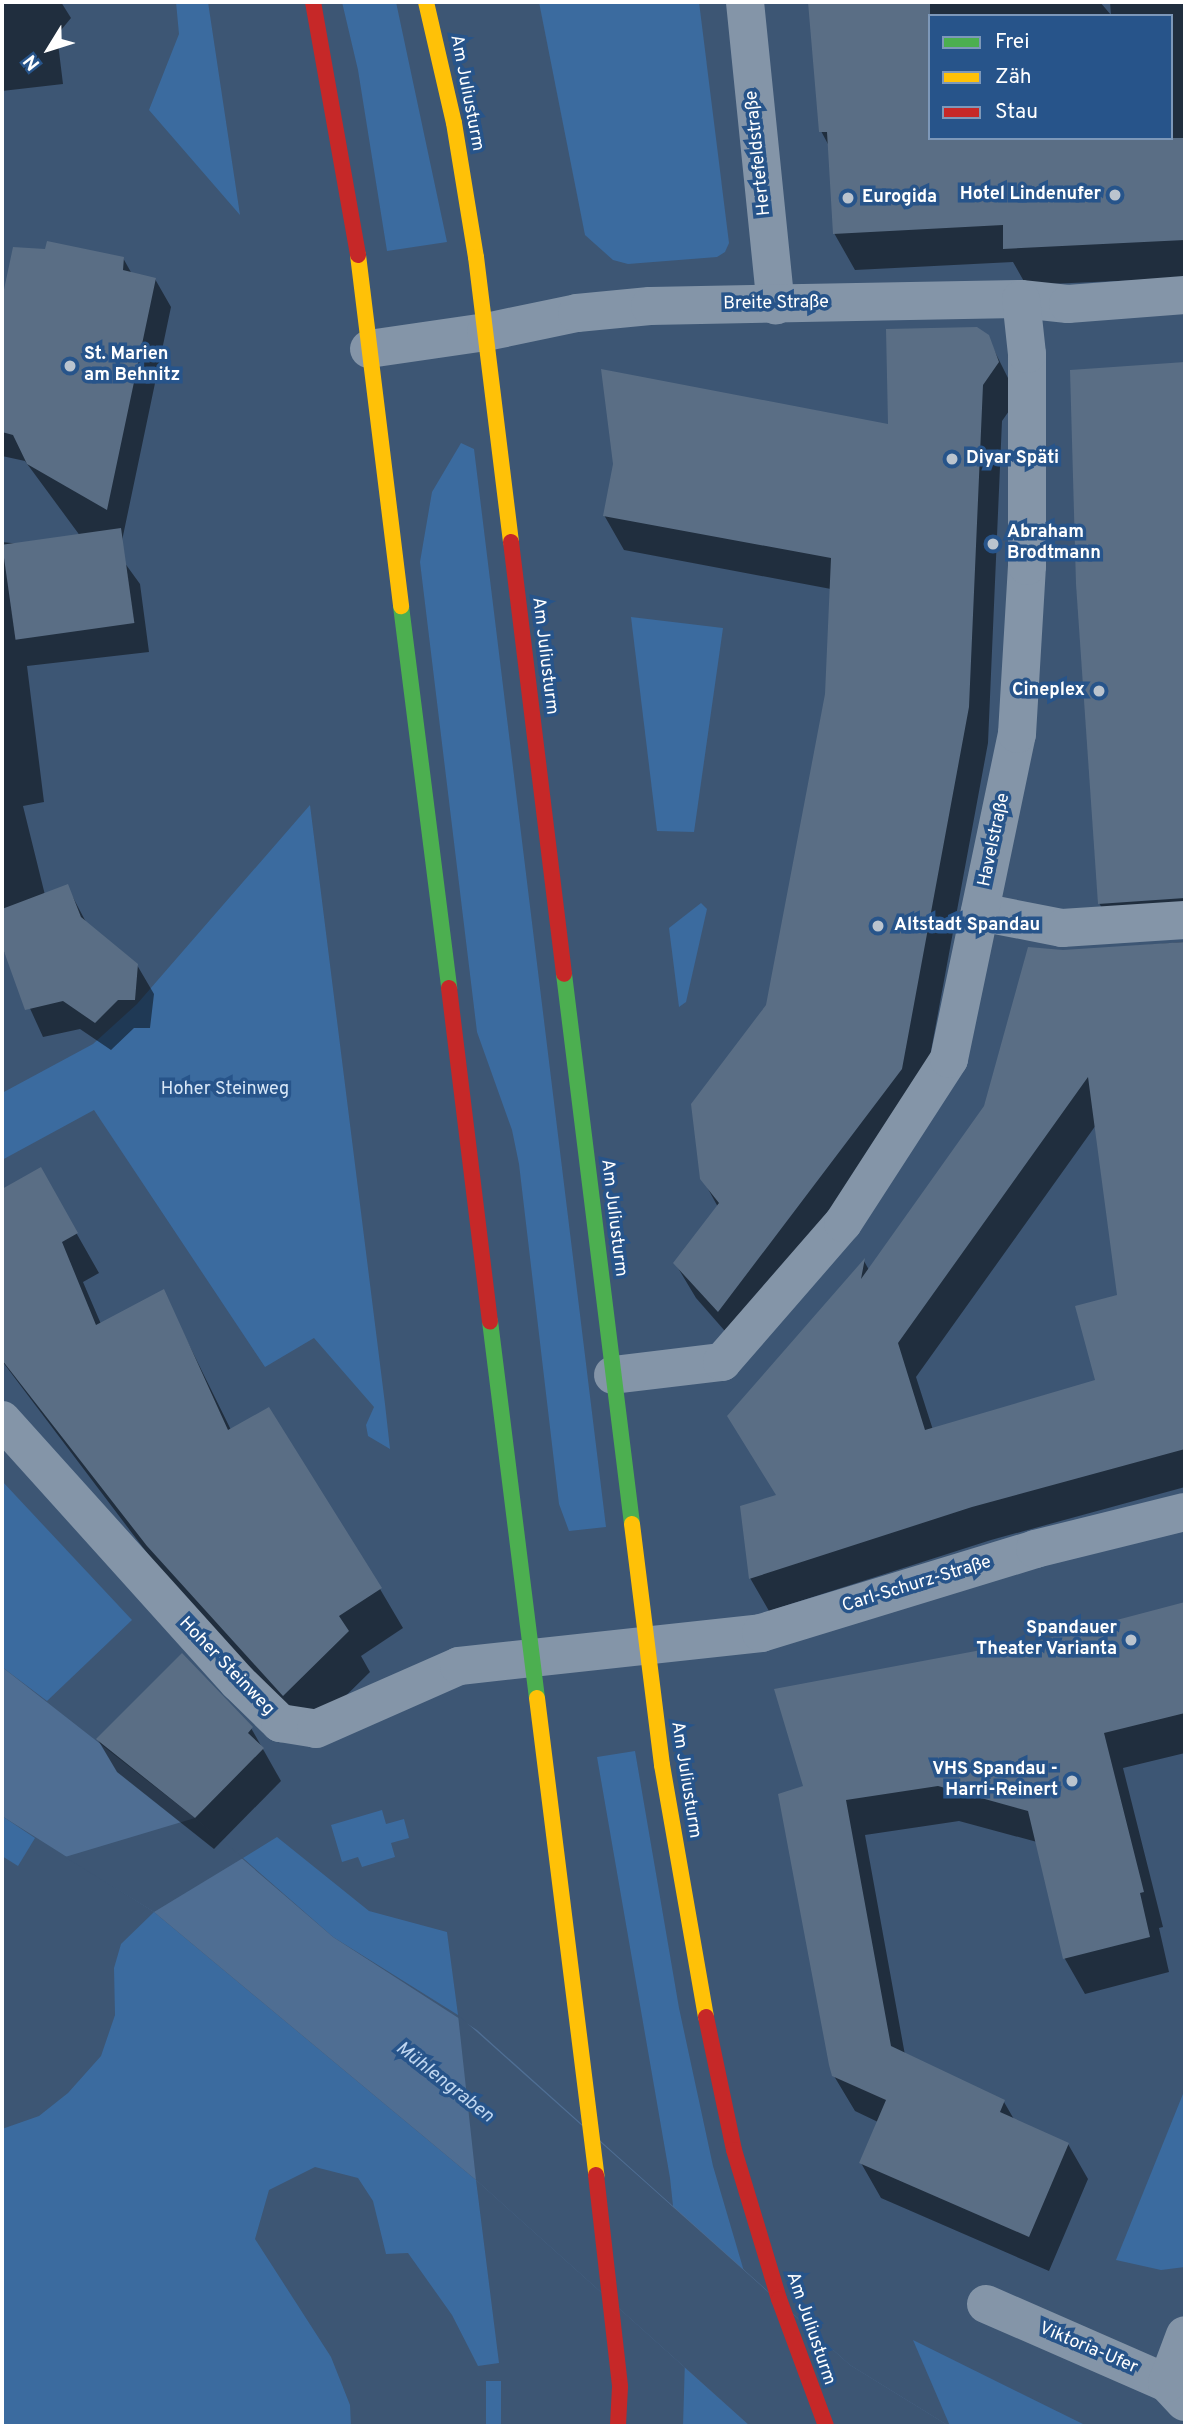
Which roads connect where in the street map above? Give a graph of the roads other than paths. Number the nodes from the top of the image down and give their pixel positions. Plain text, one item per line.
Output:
1 (313, 2) edge
2 (426, 2) edge
3 (745, 2) edge
4 (1185, 295) edge
5 (1021, 299) junction
6 (776, 305) junction
7 (486, 332) junction
8 (369, 349) junction
9 (980, 912) junction
10 (1185, 920) edge
11 (613, 1375) junction
12 (2, 1420) edge
13 (1185, 1512) edge
14 (646, 1646) junction
15 (531, 1657) junction
16 (986, 2304) dead end
17 (1185, 2335) edge
18 (1176, 2392) edge
19 (618, 2426) edge
20 (826, 2426) edge

1 - 8 main road
2 - 7 main road, Am Juliusturm
3 - 6 street, Hertefeldstraße
4 - 5 street, Breite Straße
5 - 6 street, Breite Straße
5 - 9 street, Havelstraße
6 - 7 street, Breite Straße
7 - 8 street, Breite Straße
7 - 11 main road, Am Juliusturm
8 - 15 main road
9 - 10 street
9 - 11 street, Havelstraße
11 - 14 main road, Am Juliusturm
12 - 15 street, Hoher Steinweg
13 - 14 street, Carl-Schurz-Straße
14 - 15 street, Hoher Steinweg
14 - 20 main road, Am Juliusturm
15 - 19 main road
16 - 18 street, Viktoria-Ufer
17 - 18 street

